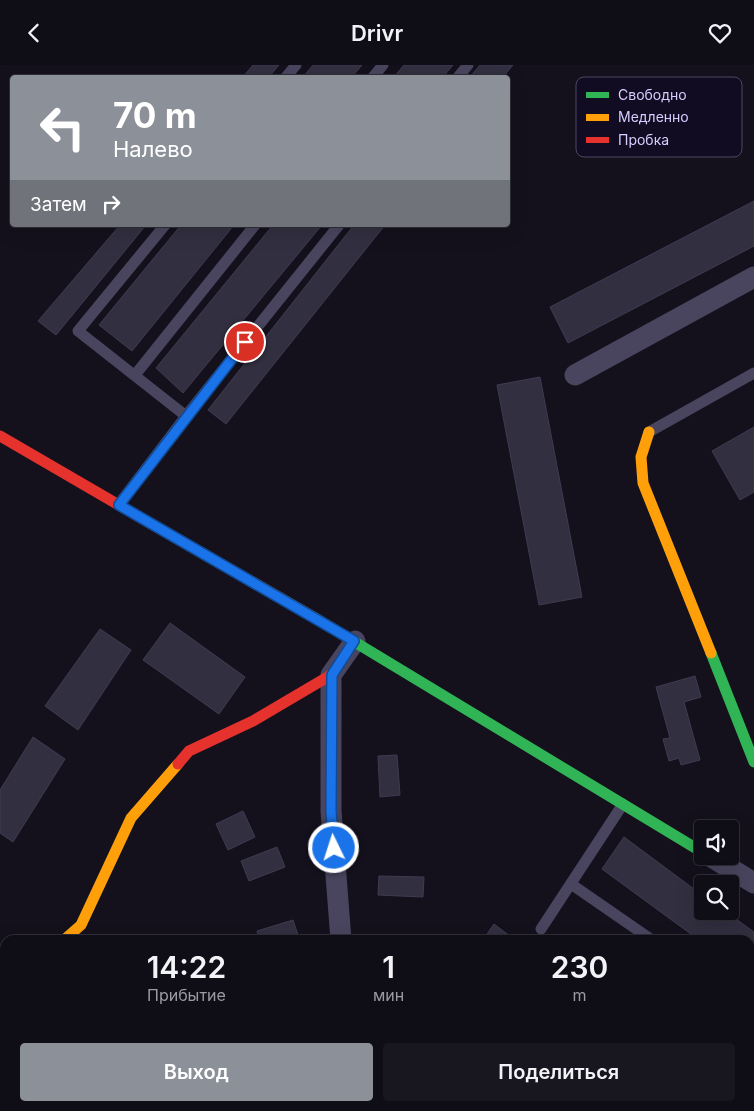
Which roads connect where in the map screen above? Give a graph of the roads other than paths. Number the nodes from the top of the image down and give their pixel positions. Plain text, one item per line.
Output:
1 (296, 65) edge
2 (383, 65) edge
3 (468, 65) edge
4 (288, 75) edge
5 (375, 75) edge
6 (460, 75) edge
7 (163, 227) edge
8 (253, 227) edge
9 (338, 227) edge
10 (754, 277) edge
11 (754, 373) edge
12 (134, 375) junction
13 (575, 375) dead end
14 (186, 416) junction
15 (649, 432) joint
16 (0, 436) edge
17 (119, 505) junction
18 (354, 641) junction
19 (332, 675) junction
20 (754, 762) edge
21 (623, 804) junction
22 (694, 847) edge
23 (725, 865) edge
24 (754, 883) edge
25 (571, 884) junction
26 (542, 929) dead end
27 (69, 935) edge
28 (341, 935) edge
29 (645, 935) edge

1 - 4 lane
2 - 5 lane
3 - 6 lane
7 - 12 lane
8 - 12 lane
9 - 14 lane
10 - 13 street
11 - 15 lane
12 - 14 lane
14 - 17 lane
15 - 20 street
16 - 17 street
17 - 18 street
18 - 19 street
18 - 21 street
19 - 27 street
19 - 28 street
21 - 22 street
21 - 25 lane
23 - 24 street
25 - 26 lane
25 - 29 lane

